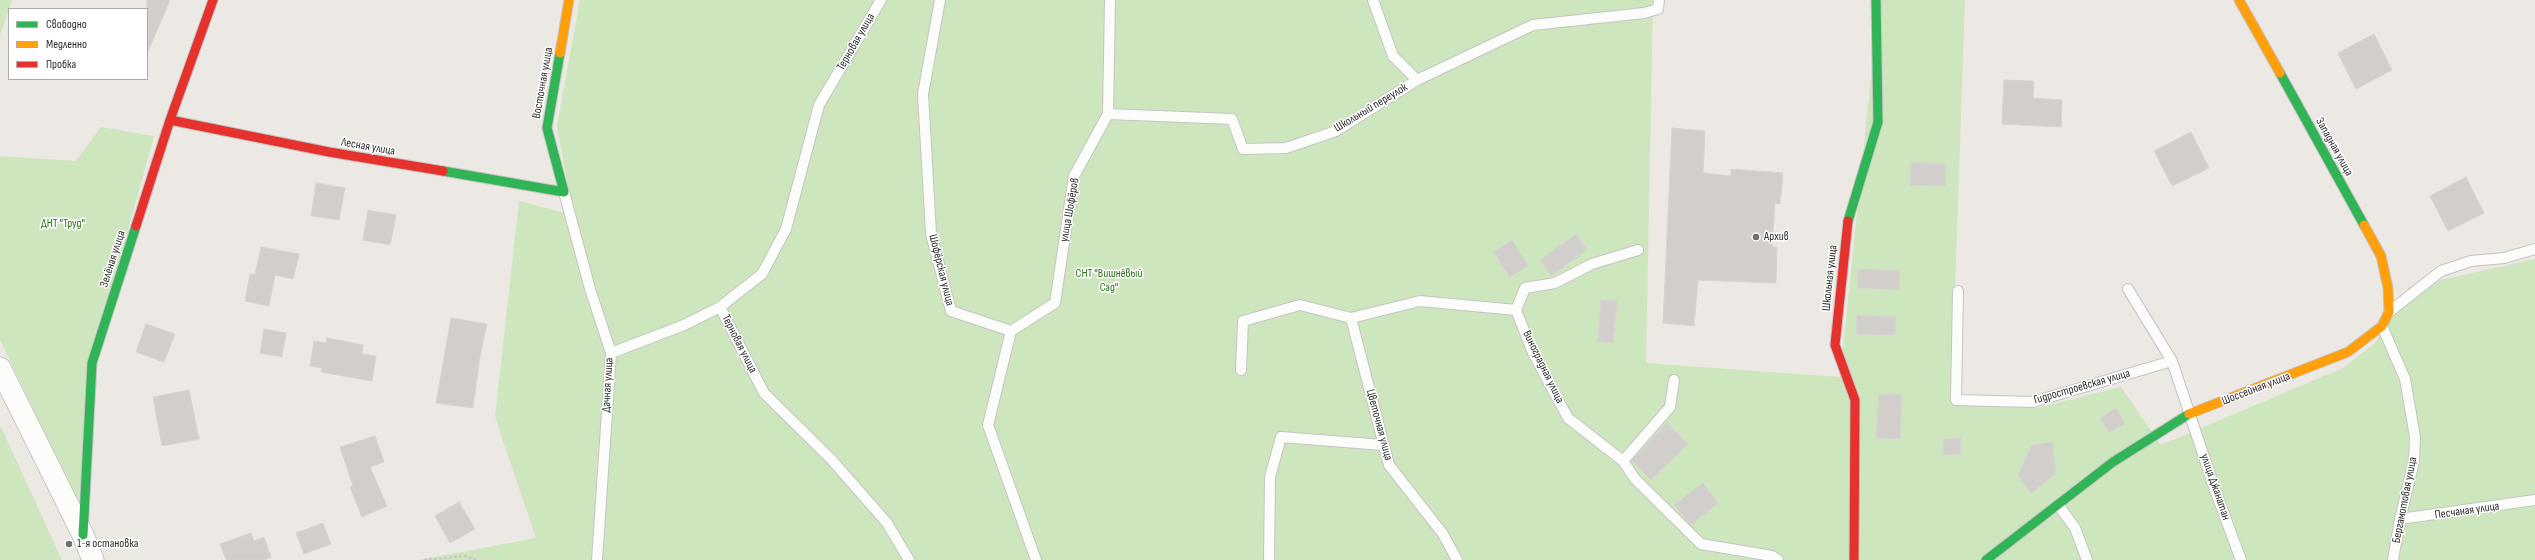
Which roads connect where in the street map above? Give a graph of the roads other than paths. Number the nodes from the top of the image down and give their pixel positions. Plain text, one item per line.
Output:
1 (213, 0) edge
2 (570, 0) edge
3 (881, 0) edge
4 (940, 0) edge
5 (1110, 0) edge
6 (1373, 0) edge
7 (1659, 0) edge
8 (1876, 0) edge
9 (2239, 0) edge
10 (1417, 80) junction
11 (1108, 114) junction
12 (170, 120) junction
13 (564, 192) junction
14 (2535, 249) edge
15 (1638, 250) dead end
16 (2128, 290) dead end
17 (1958, 291) dead end
18 (720, 306) junction
19 (1516, 310) junction
20 (2389, 312) junction
21 (1351, 318) junction
22 (2382, 326) junction
23 (1011, 331) junction
24 (611, 353) junction
25 (2172, 361) junction
26 (0, 368) edge
27 (1241, 370) dead end
28 (1674, 380) dead end
29 (2190, 413) junction
30 (1383, 445) junction
31 (1623, 461) junction
32 (2535, 500) edge
33 (2059, 506) junction
34 (2400, 519) junction
35 (83, 535) junction
36 (93, 560) edge
37 (597, 560) edge
38 (909, 560) edge
39 (1036, 560) edge
40 (1269, 560) edge
41 (1457, 560) edge
42 (1778, 560) edge
43 (1854, 560) edge
44 (1986, 560) edge
45 (2087, 560) edge
46 (2241, 560) edge
47 (2393, 560) edge

1 - 12 street, Зелёная улица
2 - 13 street, Восточная улица
3 - 18 lane, Терновая улица
4 - 23 lane, Шофёрская улица
5 - 11 lane, улица Шофёров
6 - 10 lane
7 - 10 lane, Школьный переулок
8 - 43 street, Школьная улица
9 - 20 street, Западная улица
10 - 11 lane, Школьный переулок
11 - 23 lane, улица Шофёров
12 - 13 street, Лесная улица
12 - 35 street, Зелёная улица
13 - 24 lane, Дачная улица
14 - 20 lane, Шоссейная улица
15 - 19 lane
16 - 25 lane, улица Джанатан
17 - 25 lane, Гидростроевская улица
18 - 24 lane
18 - 38 lane, Терновая улица
19 - 21 lane
19 - 31 lane, Виноградная улица
20 - 22 street, Шоссейная улица
21 - 27 lane
21 - 30 lane, Цветочная улица
22 - 29 street, Шоссейная улица
22 - 34 lane, Бергамотовая улица
23 - 39 lane
24 - 37 lane, Дачная улица
25 - 29 lane, улица Джанатан
26 - 35 street
28 - 31 lane
29 - 33 street, Шоссейная улица
29 - 46 lane, улица Джанатан
30 - 40 lane
30 - 41 lane, Цветочная улица
31 - 42 lane, Виноградная улица
32 - 34 lane, Песчаная улица
33 - 44 street, Шоссейная улица
33 - 45 lane
34 - 47 lane, Бергамотовая улица
35 - 36 street

